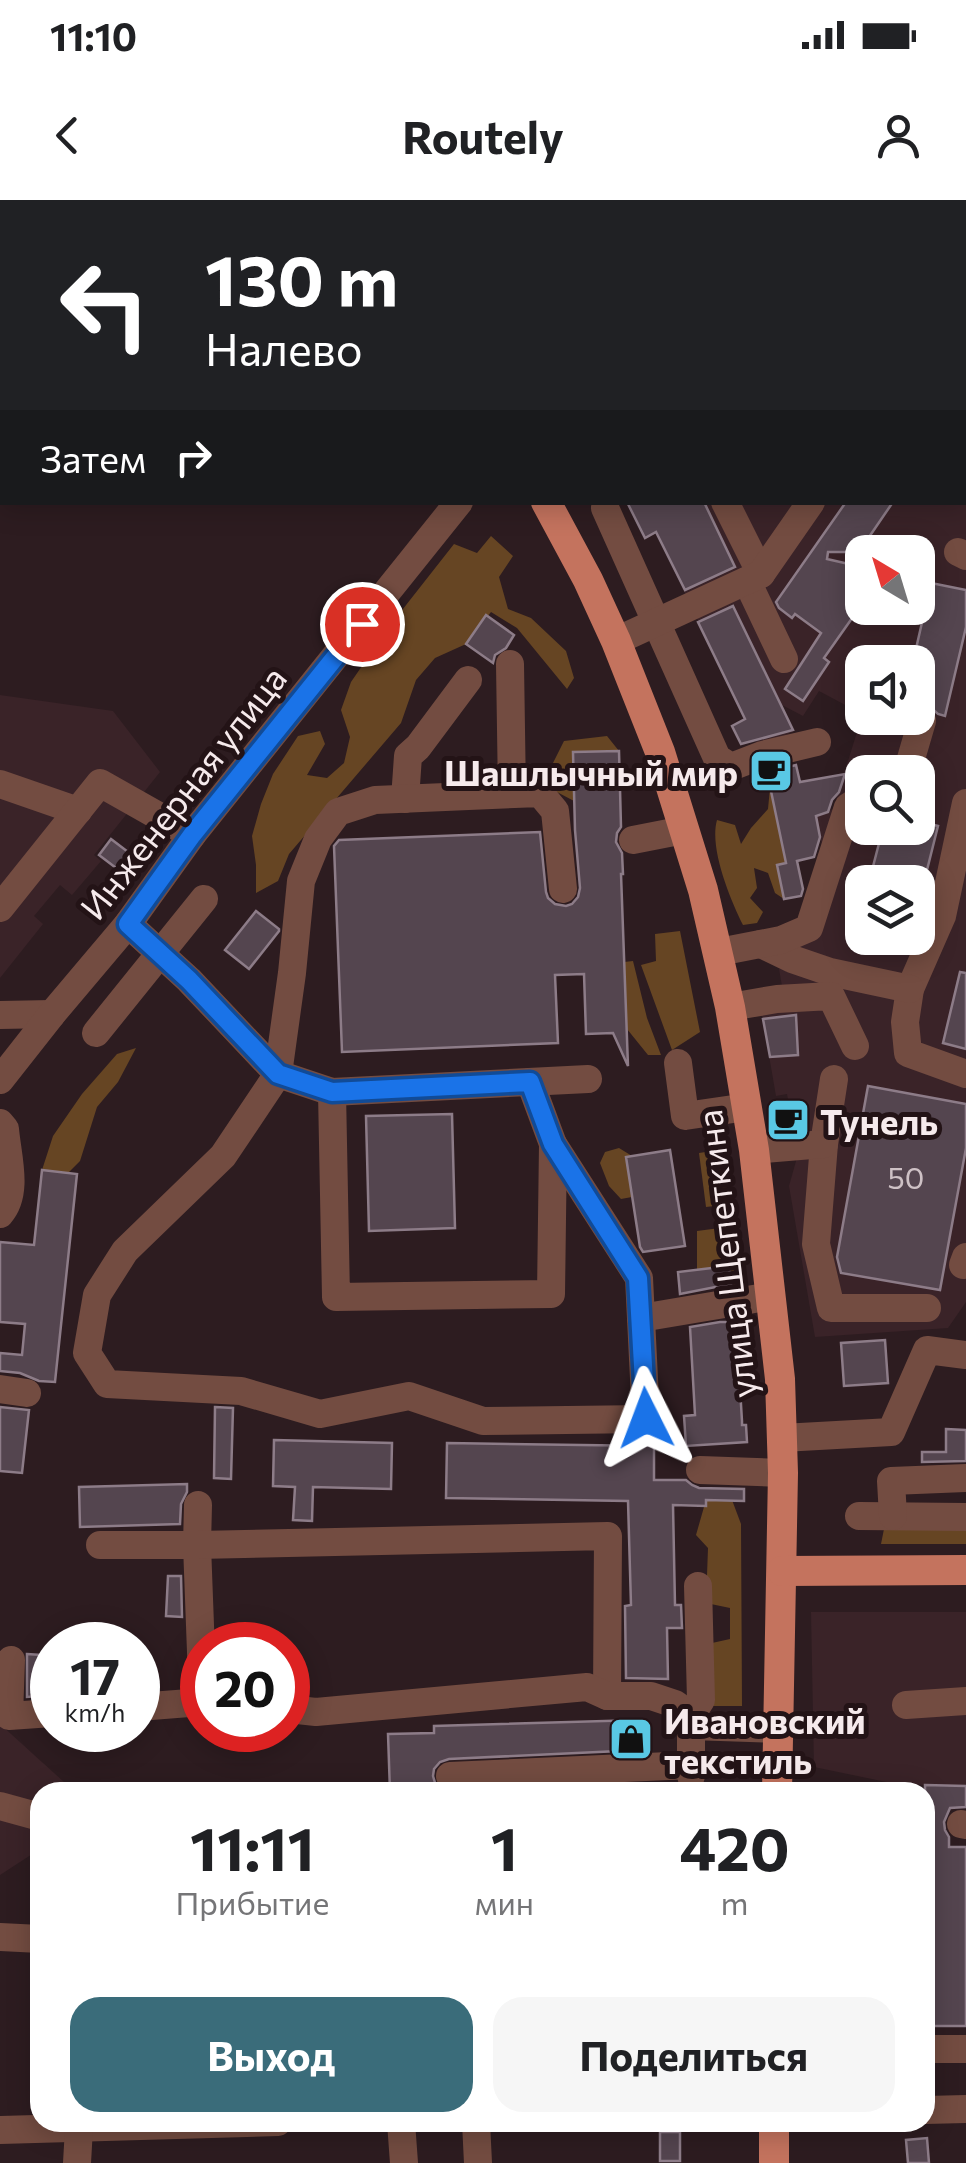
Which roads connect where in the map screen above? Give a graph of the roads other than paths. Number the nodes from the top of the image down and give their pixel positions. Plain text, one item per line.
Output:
1 (457, 505) edge
2 (548, 505) edge
3 (726, 505) edge
4 (809, 505) edge
5 (605, 508) dead end
6 (754, 578) junction
7 (656, 622) junction
8 (616, 640) junction
9 (784, 659) dead end
10 (510, 664) dead end
11 (468, 680) dead end
12 (817, 742) dead end
13 (0, 784) edge
14 (512, 794) junction
15 (405, 798) junction
16 (966, 803) edge
17 (78, 812) junction
18 (845, 816) edge
19 (684, 830) junction
20 (192, 835) junction
21 (632, 840) dead end
22 (810, 866) dead end
23 (563, 888) dead end
24 (204, 899) dead end
25 (0, 908) edge
26 (954, 918) edge
27 (128, 924) junction
28 (761, 944) junction
29 (719, 952) junction
30 (160, 954) junction
31 (910, 989) junction
32 (730, 1007) junction
33 (52, 1014) junction
34 (0, 1015) edge
35 (96, 1033) dead end
36 (855, 1046) dead end
37 (678, 1063) dead end
38 (278, 1074) junction
39 (966, 1074) edge
40 (588, 1078) dead end
41 (834, 1078) dead end
42 (0, 1080) edge
43 (530, 1082) junction
44 (332, 1092) junction
45 (747, 1107) junction
46 (0, 1123) edge
47 (553, 1144) junction
48 (824, 1144) junction
49 (754, 1150) junction
50 (0, 1214) edge
51 (771, 1296) junction
52 (927, 1308) dead end
53 (640, 1318) junction
54 (966, 1354) edge
55 (782, 1438) junction
56 (700, 1470) dead end
57 (783, 1473) junction
58 (966, 1478) edge
59 (198, 1505) dead end
60 (859, 1516) dead end
61 (893, 1516) junction
62 (966, 1517) edge
63 (100, 1544) dead end
64 (197, 1545) junction
65 (966, 1570) edge
66 (782, 1571) junction
67 (698, 1586) dead end
68 (200, 1622) edge
69 (11, 1660) dead end
70 (607, 1696) junction
71 (966, 1701) edge
72 (906, 1704) dead end
73 (310, 1711) edge
74 (30, 1714) edge
75 (691, 1721) junction
76 (777, 1729) junction
77 (450, 1776) dead end
78 (776, 1782) edge
79 (0, 1806) edge
80 (30, 1814) edge
81 (0, 1936) edge
82 (30, 1938) edge
83 (966, 2048) edge
84 (935, 2050) edge
85 (966, 2109) edge
86 (935, 2110) edge
87 (30, 2128) edge
88 (0, 2130) edge
89 (68, 2132) edge
90 (402, 2132) edge
91 (476, 2132) edge
92 (774, 2132) edge
93 (77, 2163) edge
94 (404, 2163) edge
95 (478, 2163) edge
96 (774, 2163) edge

1 - 20 street, Инженерная улица
2 - 8 main road, улица Щепеткина
3 - 6 street
4 - 6 street
5 - 7 street
6 - 7 street
6 - 9 street
7 - 8 street
7 - 12 street
8 - 19 main road, улица Щепеткина
10 - 14 street
11 - 15 street
13 - 17 street
14 - 15 street
14 - 23 street
15 - 38 street
16 - 26 street
17 - 20 street
17 - 25 street
18 - 28 street
19 - 21 street
19 - 29 main road, улица Щепеткина
20 - 27 street, Инженерная улица
22 - 28 street
24 - 30 street
26 - 31 street
27 - 30 street
27 - 33 street, Инженерная улица
28 - 29 street
28 - 31 street
29 - 32 main road, улица Щепеткина
30 - 35 street
30 - 38 street
31 - 39 street
32 - 36 street
32 - 45 main road, улица Щепеткина
33 - 34 street
33 - 42 street, Инженерная улица
37 - 45 street
38 - 44 street
38 - 53 street
40 - 43 street
41 - 48 street
43 - 44 street
43 - 47 street
44 - 47 street
45 - 49 main road, улица Щепеткина
46 - 50 street
47 - 53 street
48 - 49 street
48 - 52 street
49 - 51 main road, улица Щепеткина
51 - 53 street
51 - 55 main road, улица Щепеткина
54 - 55 street
55 - 57 main road, улица Щепеткина
56 - 57 street
57 - 66 main road, улица Щепеткина
58 - 61 street
59 - 64 street
60 - 61 street
61 - 62 street
63 - 64 street
64 - 68 street
64 - 70 street
65 - 66 main road
66 - 76 main road, улица Щепеткина
67 - 75 street
69 - 74 street
70 - 73 street
70 - 75 street
71 - 72 street
75 - 76 street
75 - 77 street
76 - 78 main road, улица Щепеткина
79 - 80 street
81 - 82 street
83 - 84 street
85 - 86 street
87 - 88 street
89 - 93 street
90 - 94 street
91 - 95 street
92 - 96 main road

